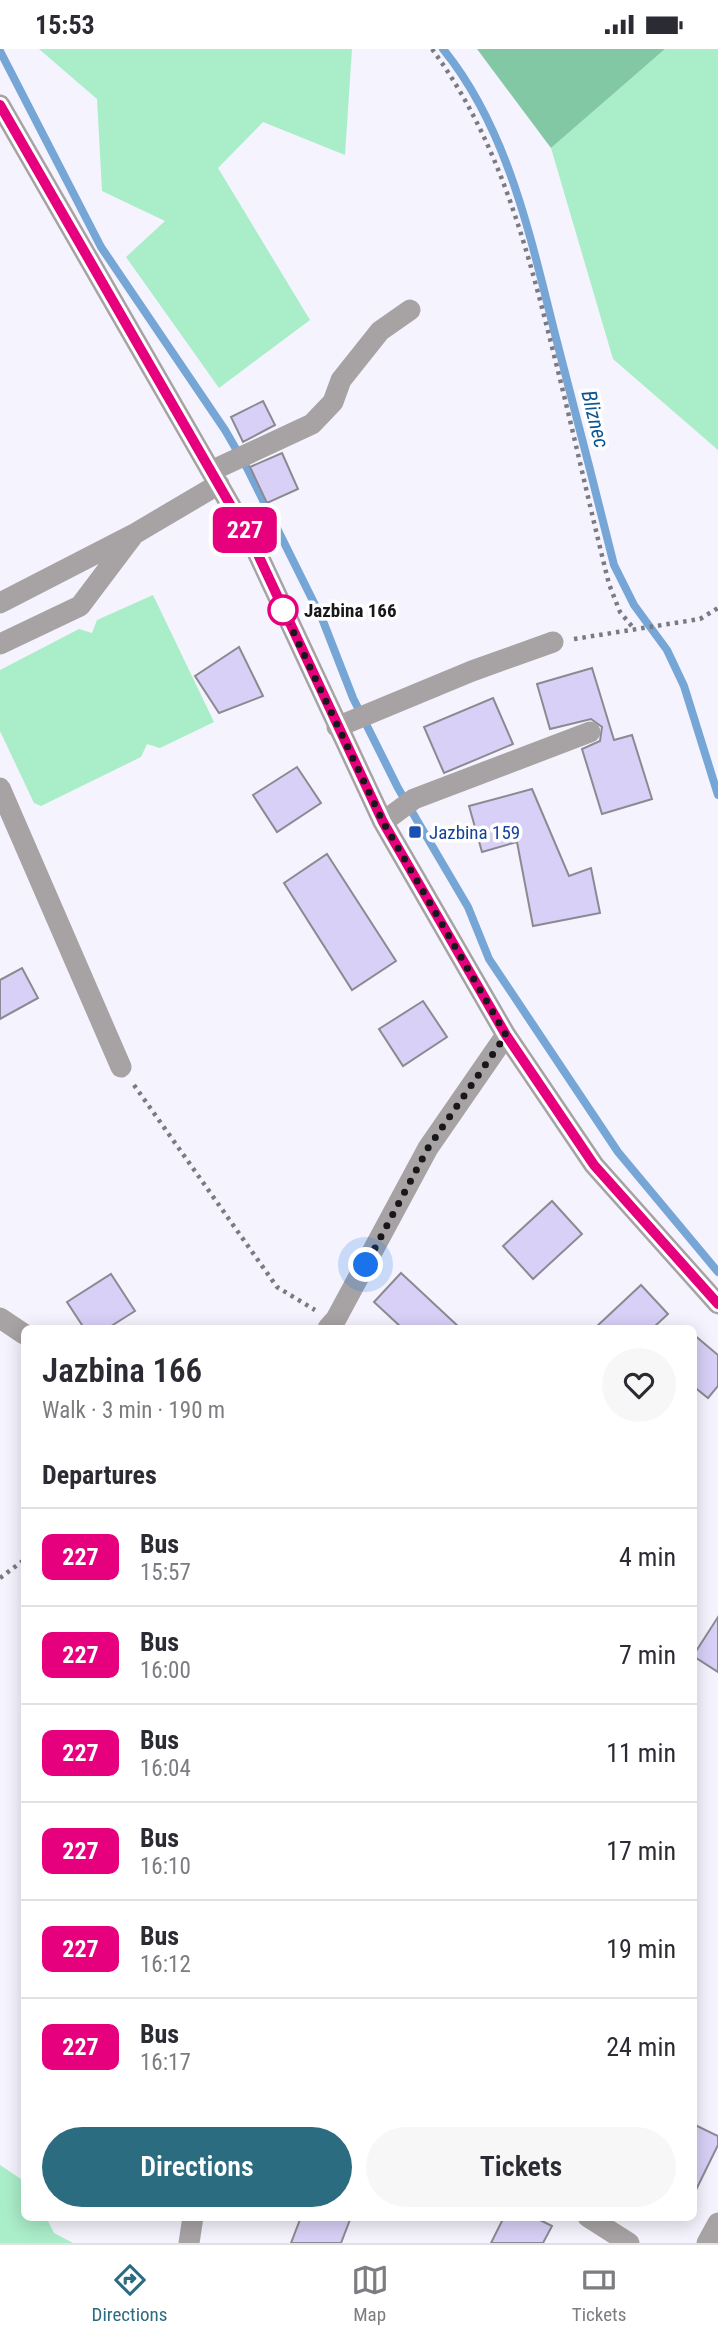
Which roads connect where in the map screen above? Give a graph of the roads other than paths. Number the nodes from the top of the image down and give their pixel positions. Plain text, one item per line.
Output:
1 (0, 104) edge
2 (410, 310) dead end
3 (226, 467) junction
4 (136, 533) junction
5 (0, 603) edge
6 (553, 642) road end
7 (0, 644) edge
8 (352, 719) junction
9 (590, 732) dead end
10 (0, 788) edge
11 (399, 810) junction
12 (506, 1035) junction
13 (121, 1067) road end
14 (718, 1304) edge
15 (0, 1318) edge
16 (335, 1325) edge
17 (21, 1332) edge
18 (192, 2221) edge
19 (594, 2221) edge
20 (718, 2223) edge
21 (189, 2243) edge
22 (629, 2243) edge
23 (707, 2243) edge

1 - 3 street
2 - 3 street
3 - 4 street
3 - 8 street
4 - 5 street
4 - 7 street
6 - 8 street
8 - 11 street
9 - 11 street
10 - 13 street
11 - 12 street
12 - 14 street
12 - 16 street
15 - 17 street
18 - 21 street
19 - 22 street
20 - 23 street

